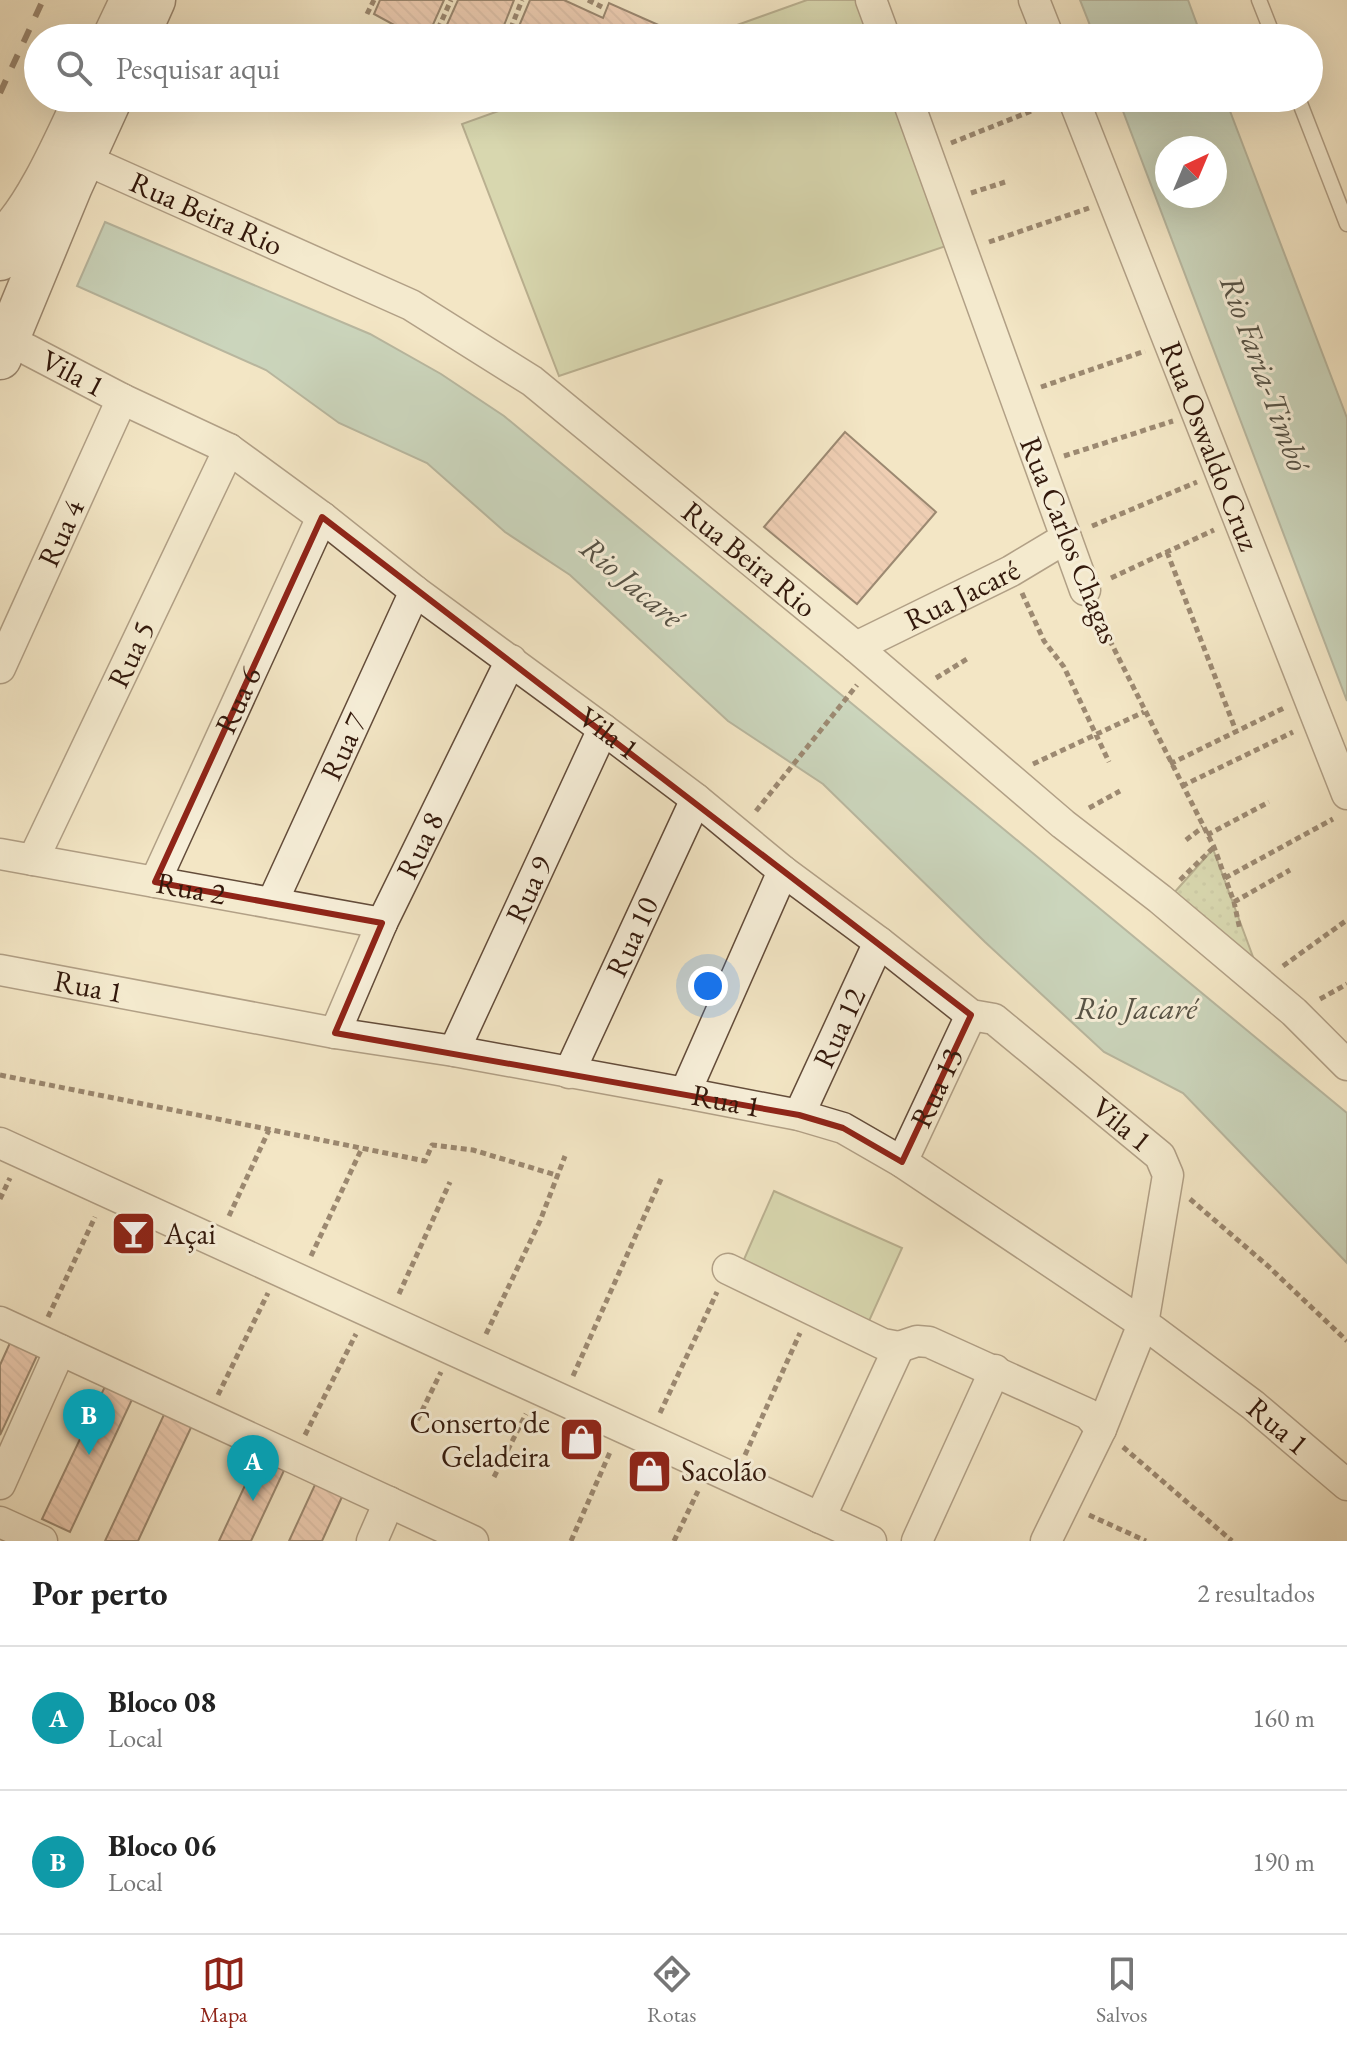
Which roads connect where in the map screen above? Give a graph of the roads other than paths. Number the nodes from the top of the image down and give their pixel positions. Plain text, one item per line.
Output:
1 (125, 0) edge
2 (154, 0) edge
3 (871, 0) edge
4 (1034, 0) edge
5 (1259, 0) edge
6 (114, 24) edge
7 (143, 24) edge
8 (880, 24) edge
9 (1043, 24) edge
10 (1268, 24) edge
11 (72, 112) edge
12 (105, 112) edge
13 (912, 112) edge
14 (1068, 112) edge
15 (1303, 112) edge
16 (78, 172) junction
17 (1347, 224) edge
18 (0, 234) edge
19 (0, 259) edge
20 (4, 349) edge
21 (122, 399) junction
22 (229, 449) junction
23 (322, 517) junction
24 (1066, 538) junction
25 (1085, 590) road end
26 (415, 591) junction
27 (856, 647) junction
28 (511, 660) junction
29 (0, 668) edge
30 (603, 729) junction
31 (696, 799) junction
32 (1340, 806) edge
33 (0, 854) edge
34 (33, 860) junction
35 (783, 871) junction
36 (155, 882) junction
37 (272, 903) junction
38 (382, 923) junction
39 (879, 942) junction
40 (0, 970) edge
41 (971, 1015) junction
42 (335, 1033) junction
43 (454, 1051) junction
44 (1347, 1065) edge
45 (569, 1073) junction
46 (685, 1093) junction
47 (799, 1115) junction
48 (0, 1143) edge
49 (902, 1162) junction
50 (728, 1269) road end
51 (0, 1322) edge
52 (1143, 1324) junction
53 (49, 1345) junction
54 (899, 1347) junction
55 (995, 1370) junction
56 (1101, 1429) junction
57 (0, 1484) edge
58 (1347, 1485) edge
59 (389, 1502) junction
60 (820, 1518) junction
61 (0, 1522) edge
62 (42, 1541) edge
63 (372, 1541) edge
64 (473, 1541) edge
65 (871, 1541) edge
66 (917, 1541) edge
67 (1046, 1541) edge

1 - 6 street
2 - 7 main road
3 - 8 street
4 - 9 street
5 - 10 lane
11 - 18 street
12 - 16 main road
13 - 24 street, Rua Carlos Chagas
14 - 32 street, Rua Oswaldo Cruz
15 - 17 lane
16 - 19 main road
16 - 20 main road
16 - 27 street, Rua Beira Rio
20 - 21 street, Vila 1
21 - 22 street, Vila 1
21 - 29 street, Rua 4
22 - 23 street, Vila 1
22 - 34 street, Rua 5
23 - 26 street, Vila 1
23 - 36 street, Rua 6
24 - 25 street, Rua Carlos Chagas
24 - 27 street, Rua Jacaré
26 - 28 street, Vila 1
26 - 37 street, Rua 7
27 - 44 street, Rua Beira Rio
28 - 30 street, Vila 1
28 - 38 street, Rua 8
30 - 31 street, Vila 1
30 - 43 street, Rua 9
31 - 35 street, Vila 1
31 - 45 street, Rua 10
33 - 34 street, Rua 2
34 - 36 street, Rua 2
35 - 39 street, Vila 1
35 - 46 street
36 - 37 street, Rua 2
37 - 38 street, Rua 2
38 - 42 street, Rua 8
39 - 41 street, Vila 1
39 - 47 street, Rua 12
40 - 42 street, Rua 1
41 - 49 street, Rua 13
41 - 52 street, Vila 1
42 - 43 street, Rua 1
43 - 45 street, Rua 1
45 - 46 street, Rua 1
46 - 47 street, Rua 1
47 - 49 street, Rua 1
48 - 60 street
49 - 52 street, Rua 1
50 - 54 street
51 - 53 street
52 - 56 street
52 - 58 street, Rua 1
53 - 57 street
53 - 59 street
54 - 55 street
54 - 60 street
55 - 56 street
55 - 66 street
56 - 67 street
59 - 63 street
59 - 64 street
60 - 65 street
61 - 62 street

